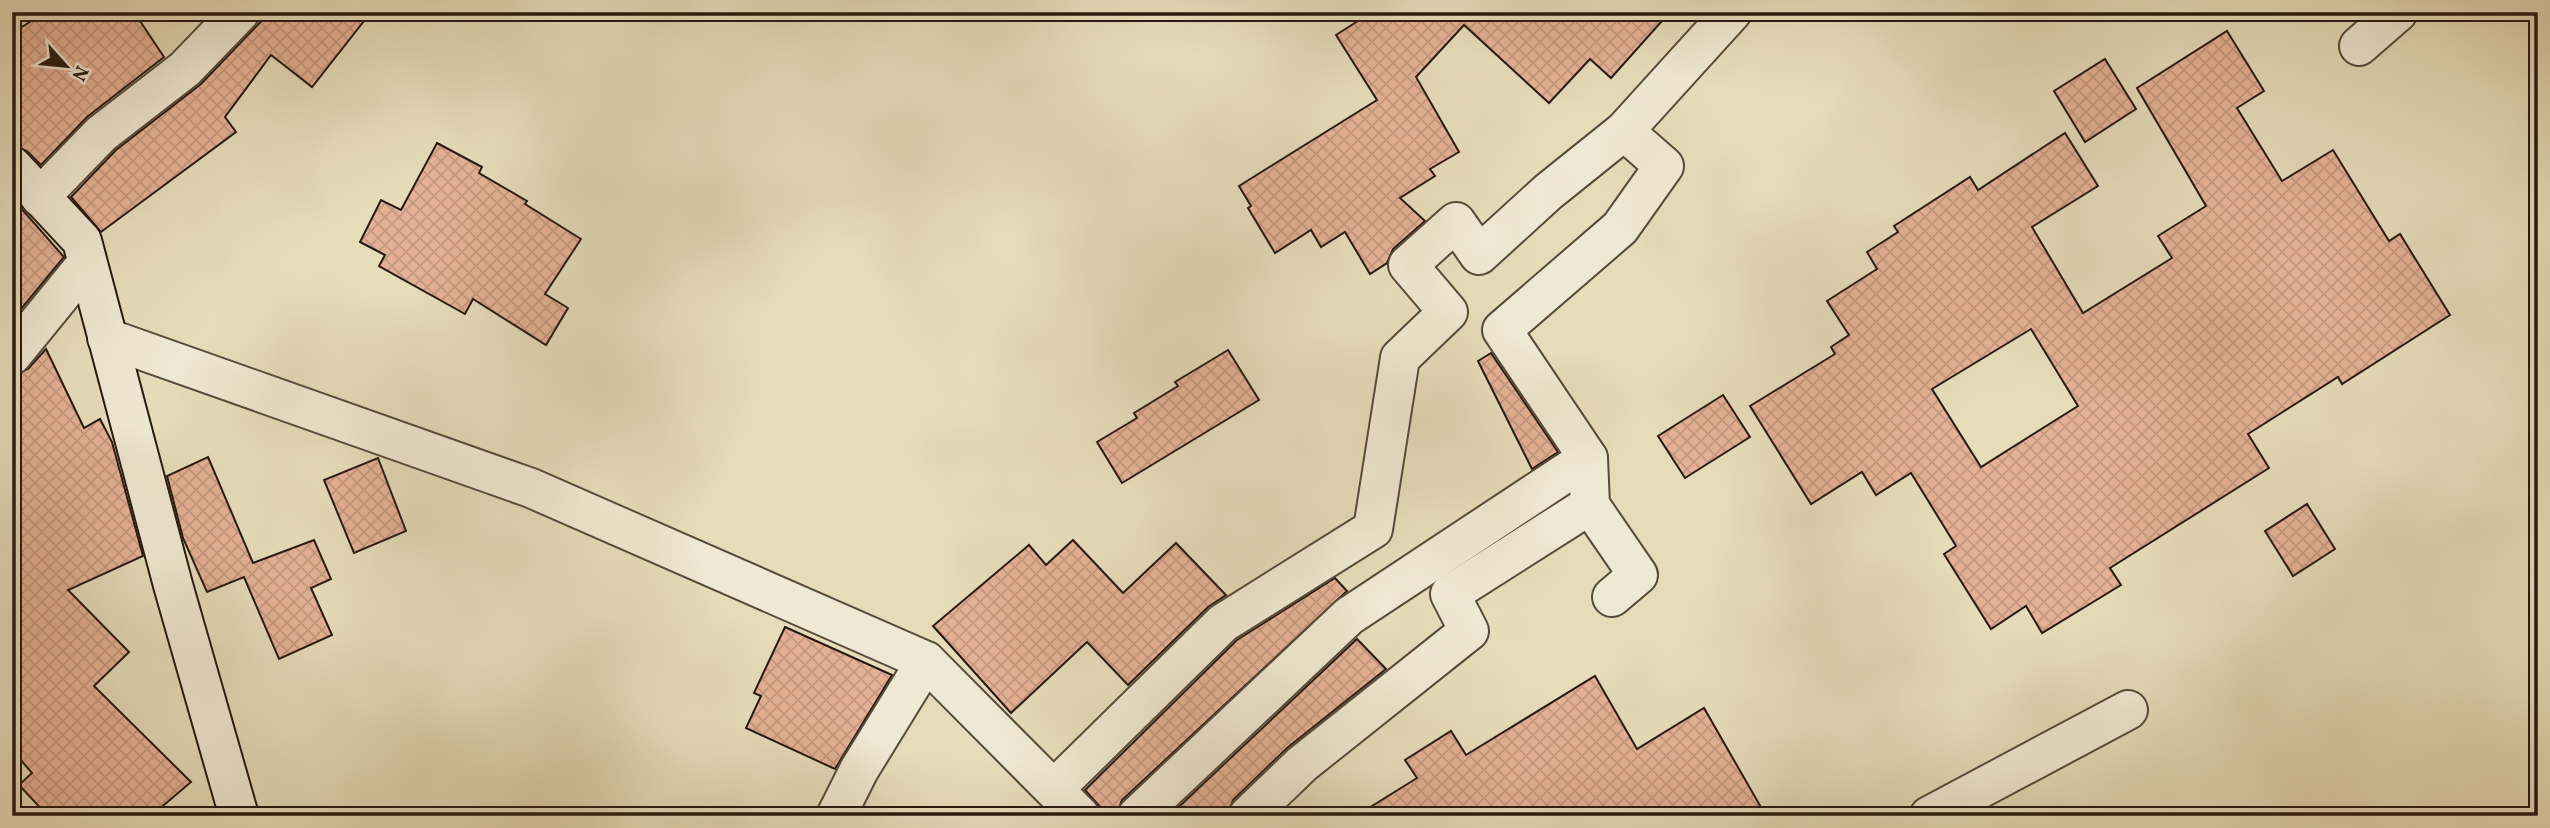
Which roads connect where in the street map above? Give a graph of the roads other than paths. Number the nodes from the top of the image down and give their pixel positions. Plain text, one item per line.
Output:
1 (240, 12) edge
2 (1732, 12) edge
3 (2398, 12) edge
4 (2359, 46) dead end
5 (1624, 131) junction
6 (12, 166) edge
7 (40, 197) junction
8 (87, 263) junction
9 (107, 338) junction
10 (12, 355) edge
11 (1588, 458) junction
12 (1590, 505) junction
13 (1612, 597) dead end
14 (926, 661) junction
15 (2128, 710) dead end
16 (1054, 789) junction
17 (239, 816) edge
18 (836, 816) edge
19 (1080, 816) edge
20 (1137, 816) edge
21 (1248, 816) edge
22 (1929, 816) edge

1 - 7 street
2 - 5 street
3 - 4 street
5 - 11 street
5 - 16 street
6 - 7 street
7 - 8 street
8 - 9 street
8 - 10 street
9 - 14 street
9 - 17 street
11 - 12 street
11 - 20 street
12 - 13 street
12 - 21 street
14 - 16 street
14 - 18 street
15 - 22 street
16 - 19 street

